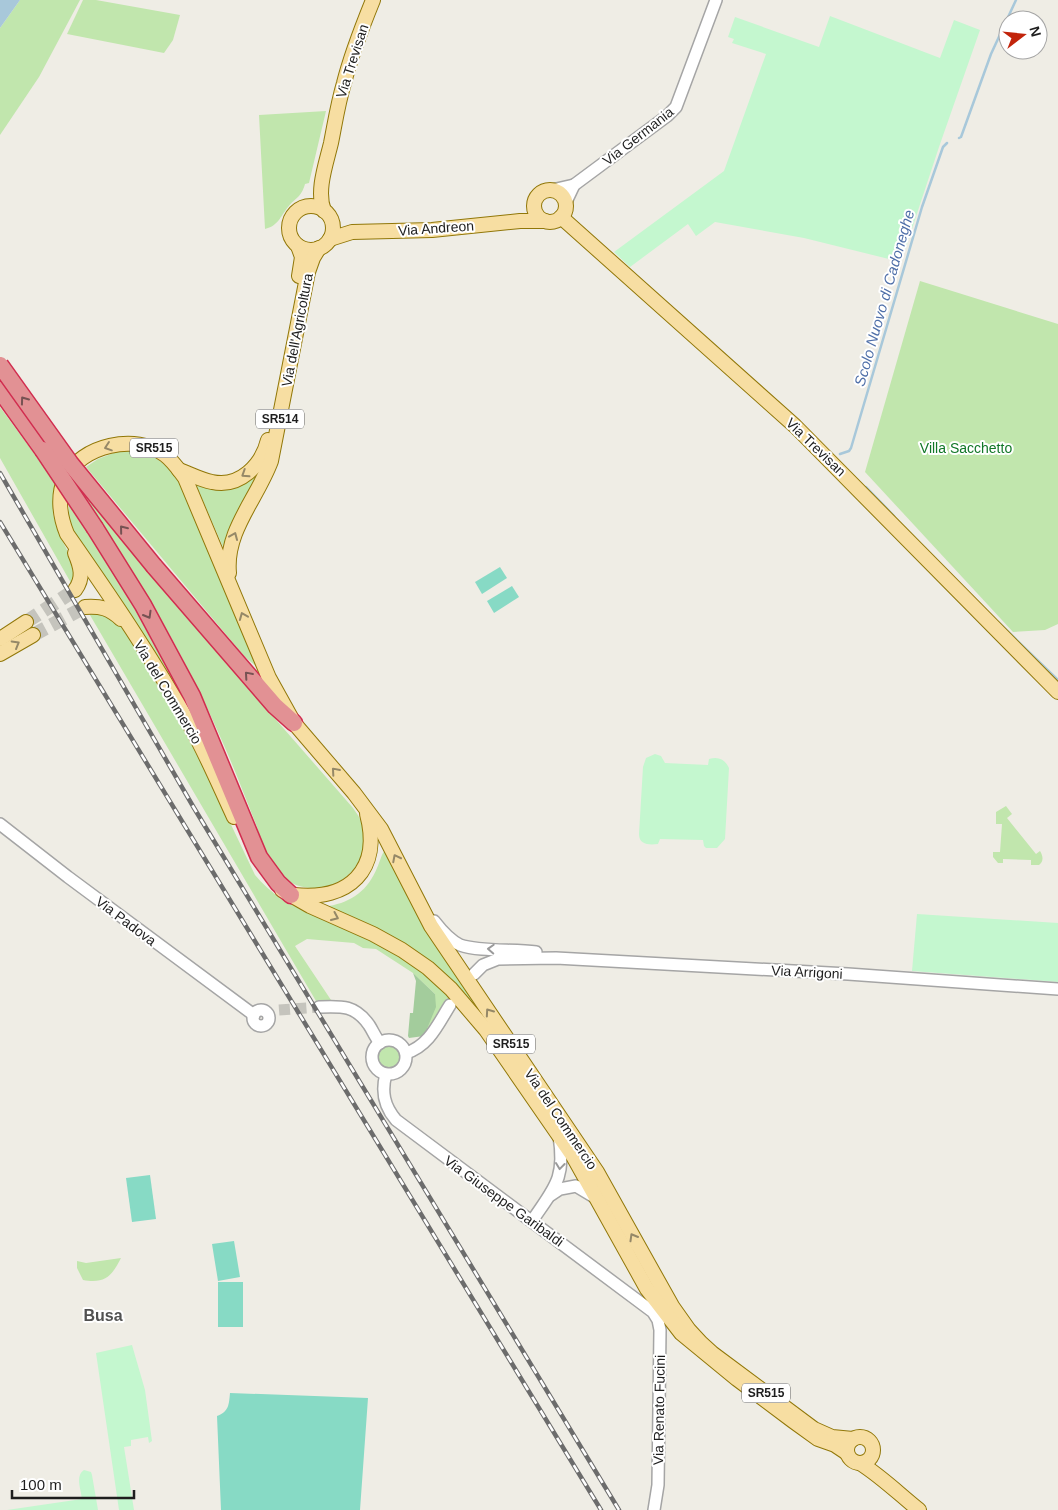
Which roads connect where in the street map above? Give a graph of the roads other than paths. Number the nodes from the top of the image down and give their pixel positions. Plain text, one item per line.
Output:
1 (373, 0) edge
2 (716, 0) edge
3 (334, 122) junction
4 (574, 185) junction
5 (552, 190) junction
6 (534, 207) junction
7 (303, 208) junction
8 (563, 211) junction
9 (327, 215) junction
10 (520, 221) junction
11 (545, 221) junction
12 (352, 232) junction
13 (324, 244) junction
14 (298, 246) junction
15 (0, 365) edge
16 (0, 390) edge
17 (179, 470) junction
18 (67, 534) junction
19 (230, 584) junction
20 (75, 590) dead end
21 (85, 607) tunnel mouth
22 (26, 622) tunnel mouth
23 (129, 628) junction
24 (33, 635) tunnel mouth
25 (0, 639) edge
26 (0, 654) edge
27 (1058, 692) edge
28 (294, 723) junction
29 (366, 808) junction
30 (0, 824) edge
31 (412, 891) junction
32 (291, 895) junction
33 (556, 958) junction
34 (474, 974) dead end
35 (1058, 989) edge
36 (450, 1005) dead end
37 (320, 1007) tunnel mouth
38 (279, 1010) tunnel mouth
39 (380, 1043) junction
40 (406, 1053) junction
41 (386, 1074) junction
42 (559, 1136) junction
43 (551, 1195) junction
44 (596, 1199) junction
45 (532, 1221) junction
46 (653, 1312) joint
47 (685, 1331) junction
48 (853, 1439) junction
49 (873, 1452) junction
50 (847, 1453) junction
51 (860, 1463) junction
52 (880, 1476) junction
53 (654, 1510) edge
54 (920, 1510) edge

1 - 3 main road, Via Trevisan / SR514
2 - 4 street, Via Germania
3 - 7 main road, Via Trevisan / SR514
3 - 9 main road, Via Trevisan / SR514
4 - 5 street
4 - 8 street, Via Germania
5 - 6 main road
5 - 8 main road
6 - 10 main road
6 - 11 main road
7 - 9 main road
7 - 14 main road, SR514
8 - 11 main road
8 - 27 main road, Via Trevisan
9 - 12 main road
9 - 13 main road, SR514
10 - 11 main road, Via Andreon
10 - 12 main road, Via Andreon
12 - 13 main road, Via Andreon
13 - 14 main road
19 -> 13 main road, Via dell'Agricoltura / SR514
14 -> 17 main road, Via dell'Agricoltura / SR514
28 -> 15 highway, Via del Commercio, bridge
16 -> 32 highway, Via del Commercio, bridge
17 -> 18 main road, Via del Commercio / SR515
17 - 19 main road, Via del Commercio / SR515
18 - 20 main road, SR515
18 - 23 main road, Via del Commercio / SR515
28 -> 19 main road, Via del Commercio / SR515
21 - 23 main road, SR515
22 - 25 main road
23 - 32 main road, Via del Commercio / SR515
26 -> 24 main road
29 -> 28 main road, Via del Commercio / SR515
31 -> 29 main road, Via del Commercio / SR515
29 - 32 main road, Via del Commercio
30 - 38 street, Via Padova
33 -> 31 street, Via Arrigoni
47 -> 31 main road, Via del Commercio / SR515
32 -> 42 main road, Via del Commercio / SR515
33 - 34 street, Via Arrigoni
33 - 35 street, Via Arrigoni
36 - 40 street
37 - 39 street
39 - 40 street
39 - 41 street
40 - 41 street
41 - 45 street, Via Giuseppe Garibaldi
42 -> 43 street
42 - 44 main road, Via del Commercio / SR515
43 - 44 street
43 - 45 street
44 - 47 main road, Via del Commercio / SR515
45 - 46 street, Via Giuseppe Garibaldi
46 - 53 street, Via Renato Fucini
47 - 48 main road, SR515
47 - 50 main road, SR515
48 - 49 main road, SR515
48 - 50 main road
49 - 51 main road
49 - 52 main road
50 - 51 main road, SR515
51 - 52 main road, SR515
52 - 54 main road, SR515

